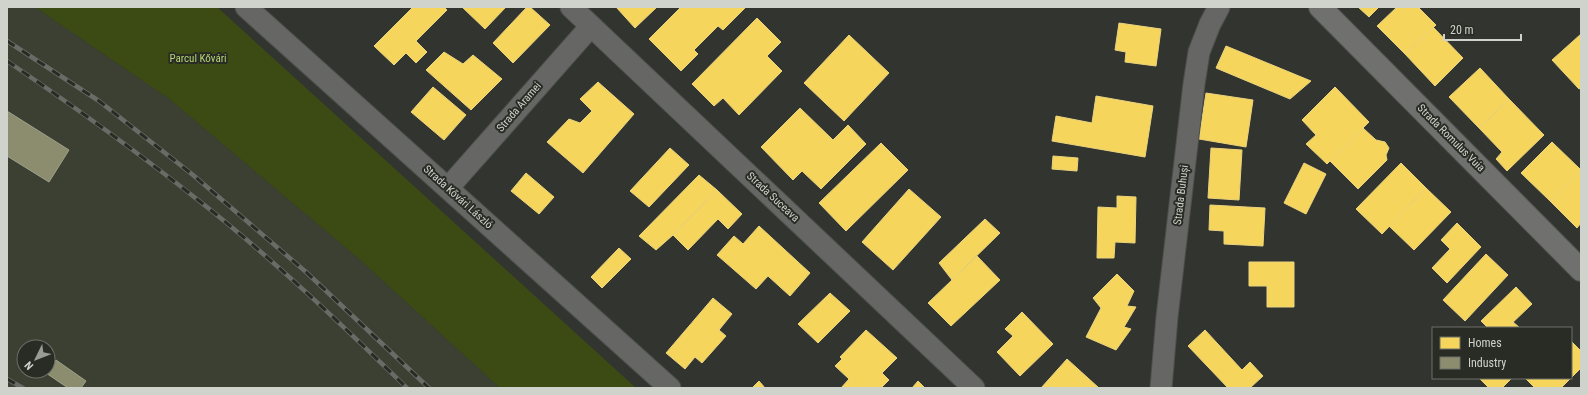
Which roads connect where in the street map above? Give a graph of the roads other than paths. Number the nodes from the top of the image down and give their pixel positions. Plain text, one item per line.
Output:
1 (246, 7) edge
2 (571, 7) edge
3 (1219, 7) edge
4 (1320, 7) edge
5 (591, 26) junction
6 (448, 188) junction
7 (1581, 270) edge
8 (670, 388) edge
9 (974, 388) edge
10 (1160, 388) edge

1 - 6 street, Strada Kővári László
2 - 5 street, Strada Suceava
3 - 10 street, Strada Buhuși
4 - 7 street, Strada Romulus Vuia
5 - 6 street, Strada Aramei
5 - 9 street, Strada Suceava
6 - 8 street, Strada Kővári László

